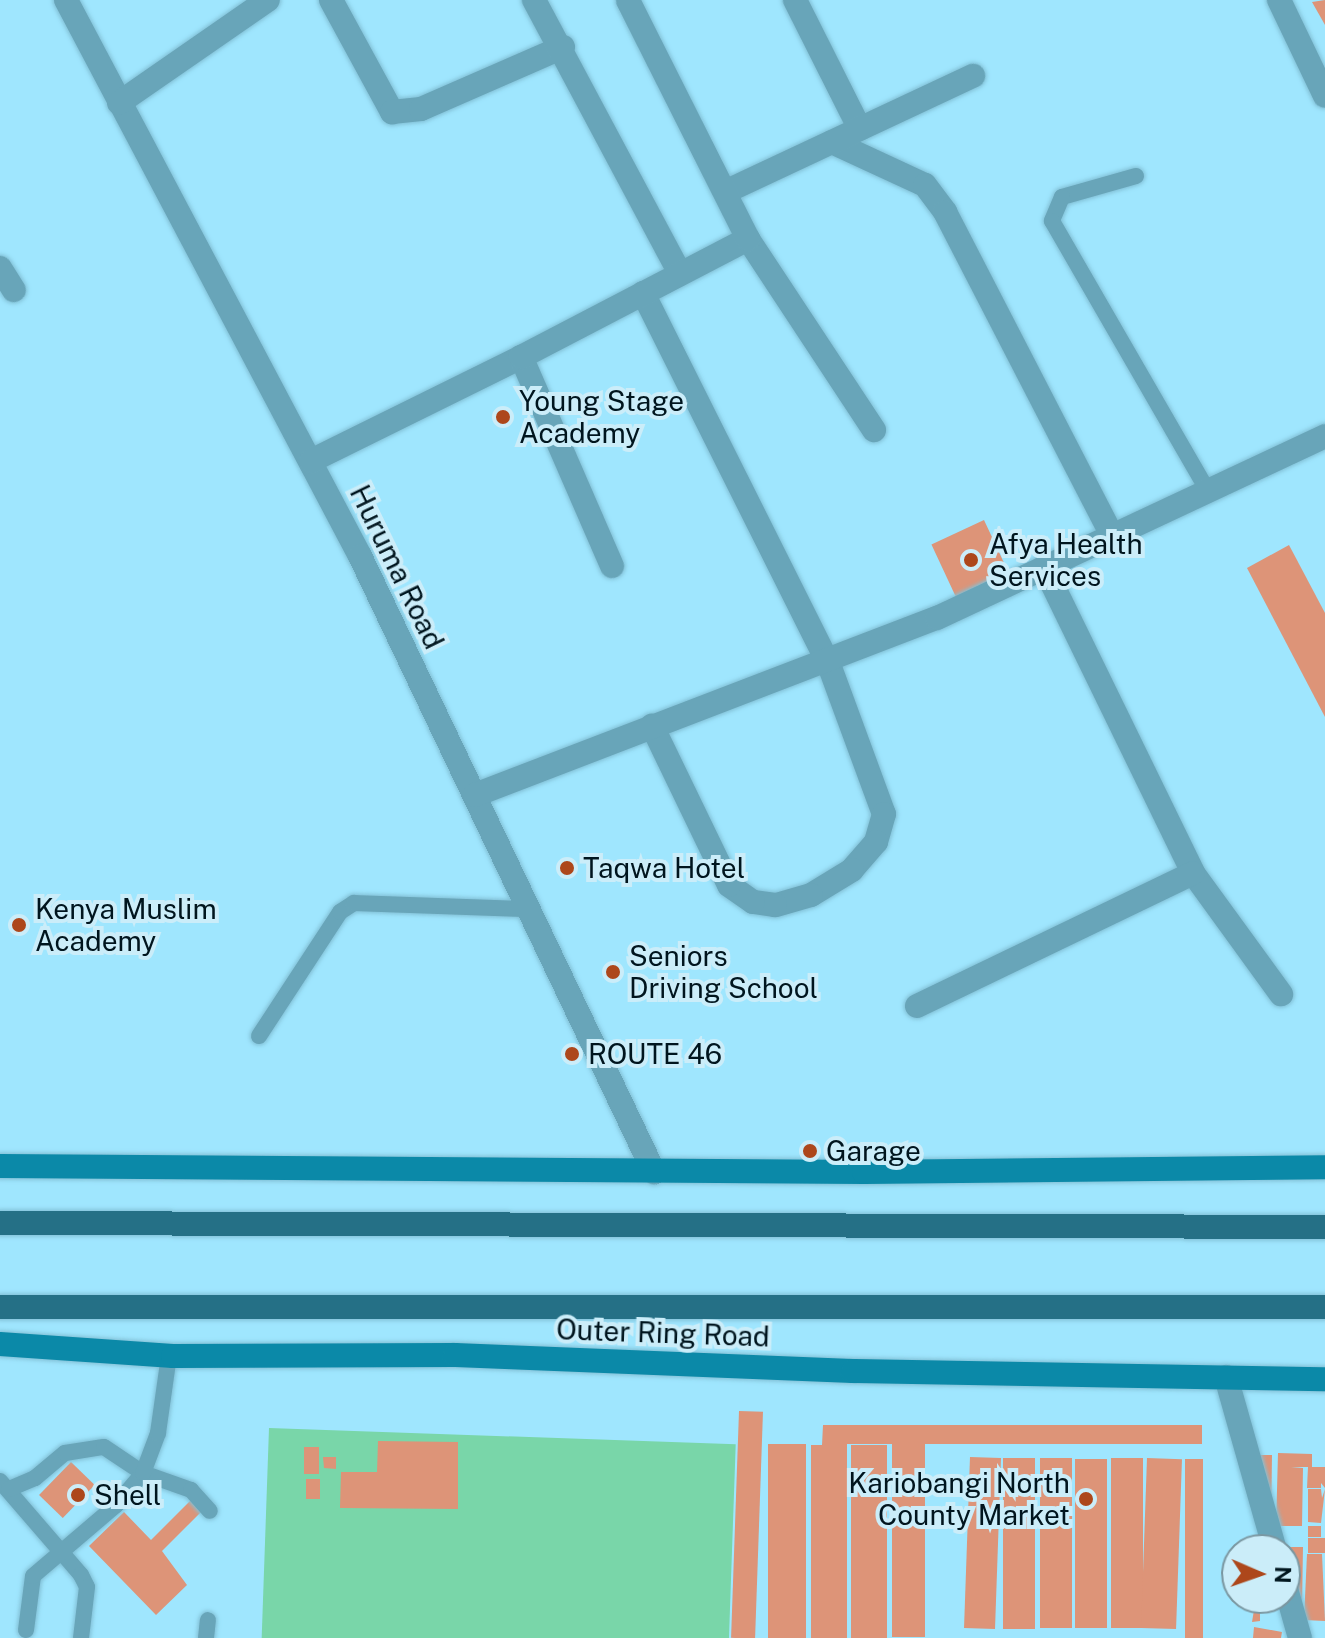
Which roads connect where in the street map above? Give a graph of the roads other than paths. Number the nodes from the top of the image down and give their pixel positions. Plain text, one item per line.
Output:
1 (66, 0) edge
2 (268, 0) edge
3 (331, 0) edge
4 (534, 0) edge
5 (628, 0) edge
6 (795, 0) edge
7 (1279, 0) edge
8 (563, 47) junction
9 (973, 76) dead end
10 (1325, 96) edge
11 (119, 103) junction
12 (860, 129) junction
13 (832, 142) junction
14 (1136, 176) dead end
15 (725, 192) junction
16 (748, 239) junction
17 (0, 268) edge
18 (680, 274) junction
19 (14, 290) dead end
20 (643, 293) junction
21 (521, 357) junction
22 (874, 430) dead end
23 (1325, 436) edge
24 (311, 461) junction
25 (1208, 491) junction
26 (1112, 535) junction
27 (612, 566) dead end
28 (1044, 567) junction
29 (828, 662) junction
30 (652, 726) junction
31 (475, 795) junction
32 (1193, 873) junction
33 (529, 909) junction
34 (1281, 994) dead end
35 (917, 1006) dead end
36 (259, 1036) dead end
37 (0, 1166) edge
38 (1325, 1167) edge
39 (654, 1172) junction
40 (0, 1223) edge
41 (1325, 1227) edge
42 (0, 1307) edge
43 (1325, 1307) edge
44 (0, 1344) edge
45 (169, 1356) junction
46 (1226, 1377) junction
47 (1325, 1379) edge
48 (143, 1473) junction
49 (4, 1485) edge
50 (210, 1511) dead end
51 (1270, 1534) edge
52 (63, 1554) junction
53 (1293, 1614) edge
54 (208, 1620) dead end
55 (26, 1630) dead end
56 (81, 1638) edge
57 (206, 1638) edge
58 (1300, 1638) edge

1 - 11 street, Huruma Road
2 - 11 street
3 - 8 street
4 - 8 street
5 - 15 street
6 - 12 street
7 - 10 street
8 - 18 street
9 - 12 street
11 - 24 street, Huruma Road
12 - 13 street
13 - 15 street
13 - 26 street
14 - 25 lane
15 - 16 street
16 - 18 street
16 - 22 street
17 - 19 street
18 - 20 street
20 - 21 street
20 - 29 street
21 - 24 street
21 - 27 street
23 - 25 street
24 - 31 street, Huruma Road
25 - 26 street
26 - 28 street
28 - 29 street
28 - 32 street
29 - 30 street
29 - 30 street
30 - 31 street
31 - 33 street, Huruma Road
32 - 34 street
32 - 35 street
33 - 36 lane
33 - 39 street, Huruma Road
37 - 39 main road
38 - 39 main road
40 - 41 main road
42 - 43 main road, Outer Ring Road
44 - 45 main road, Outer Ring Road
45 - 46 main road, Outer Ring Road
45 - 48 lane
46 - 47 main road, Outer Ring Road
46 - 51 street
48 - 49 lane
48 - 50 lane
48 - 52 lane
49 - 52 lane
52 - 55 lane
52 - 56 lane
53 - 58 street
54 - 57 lane

